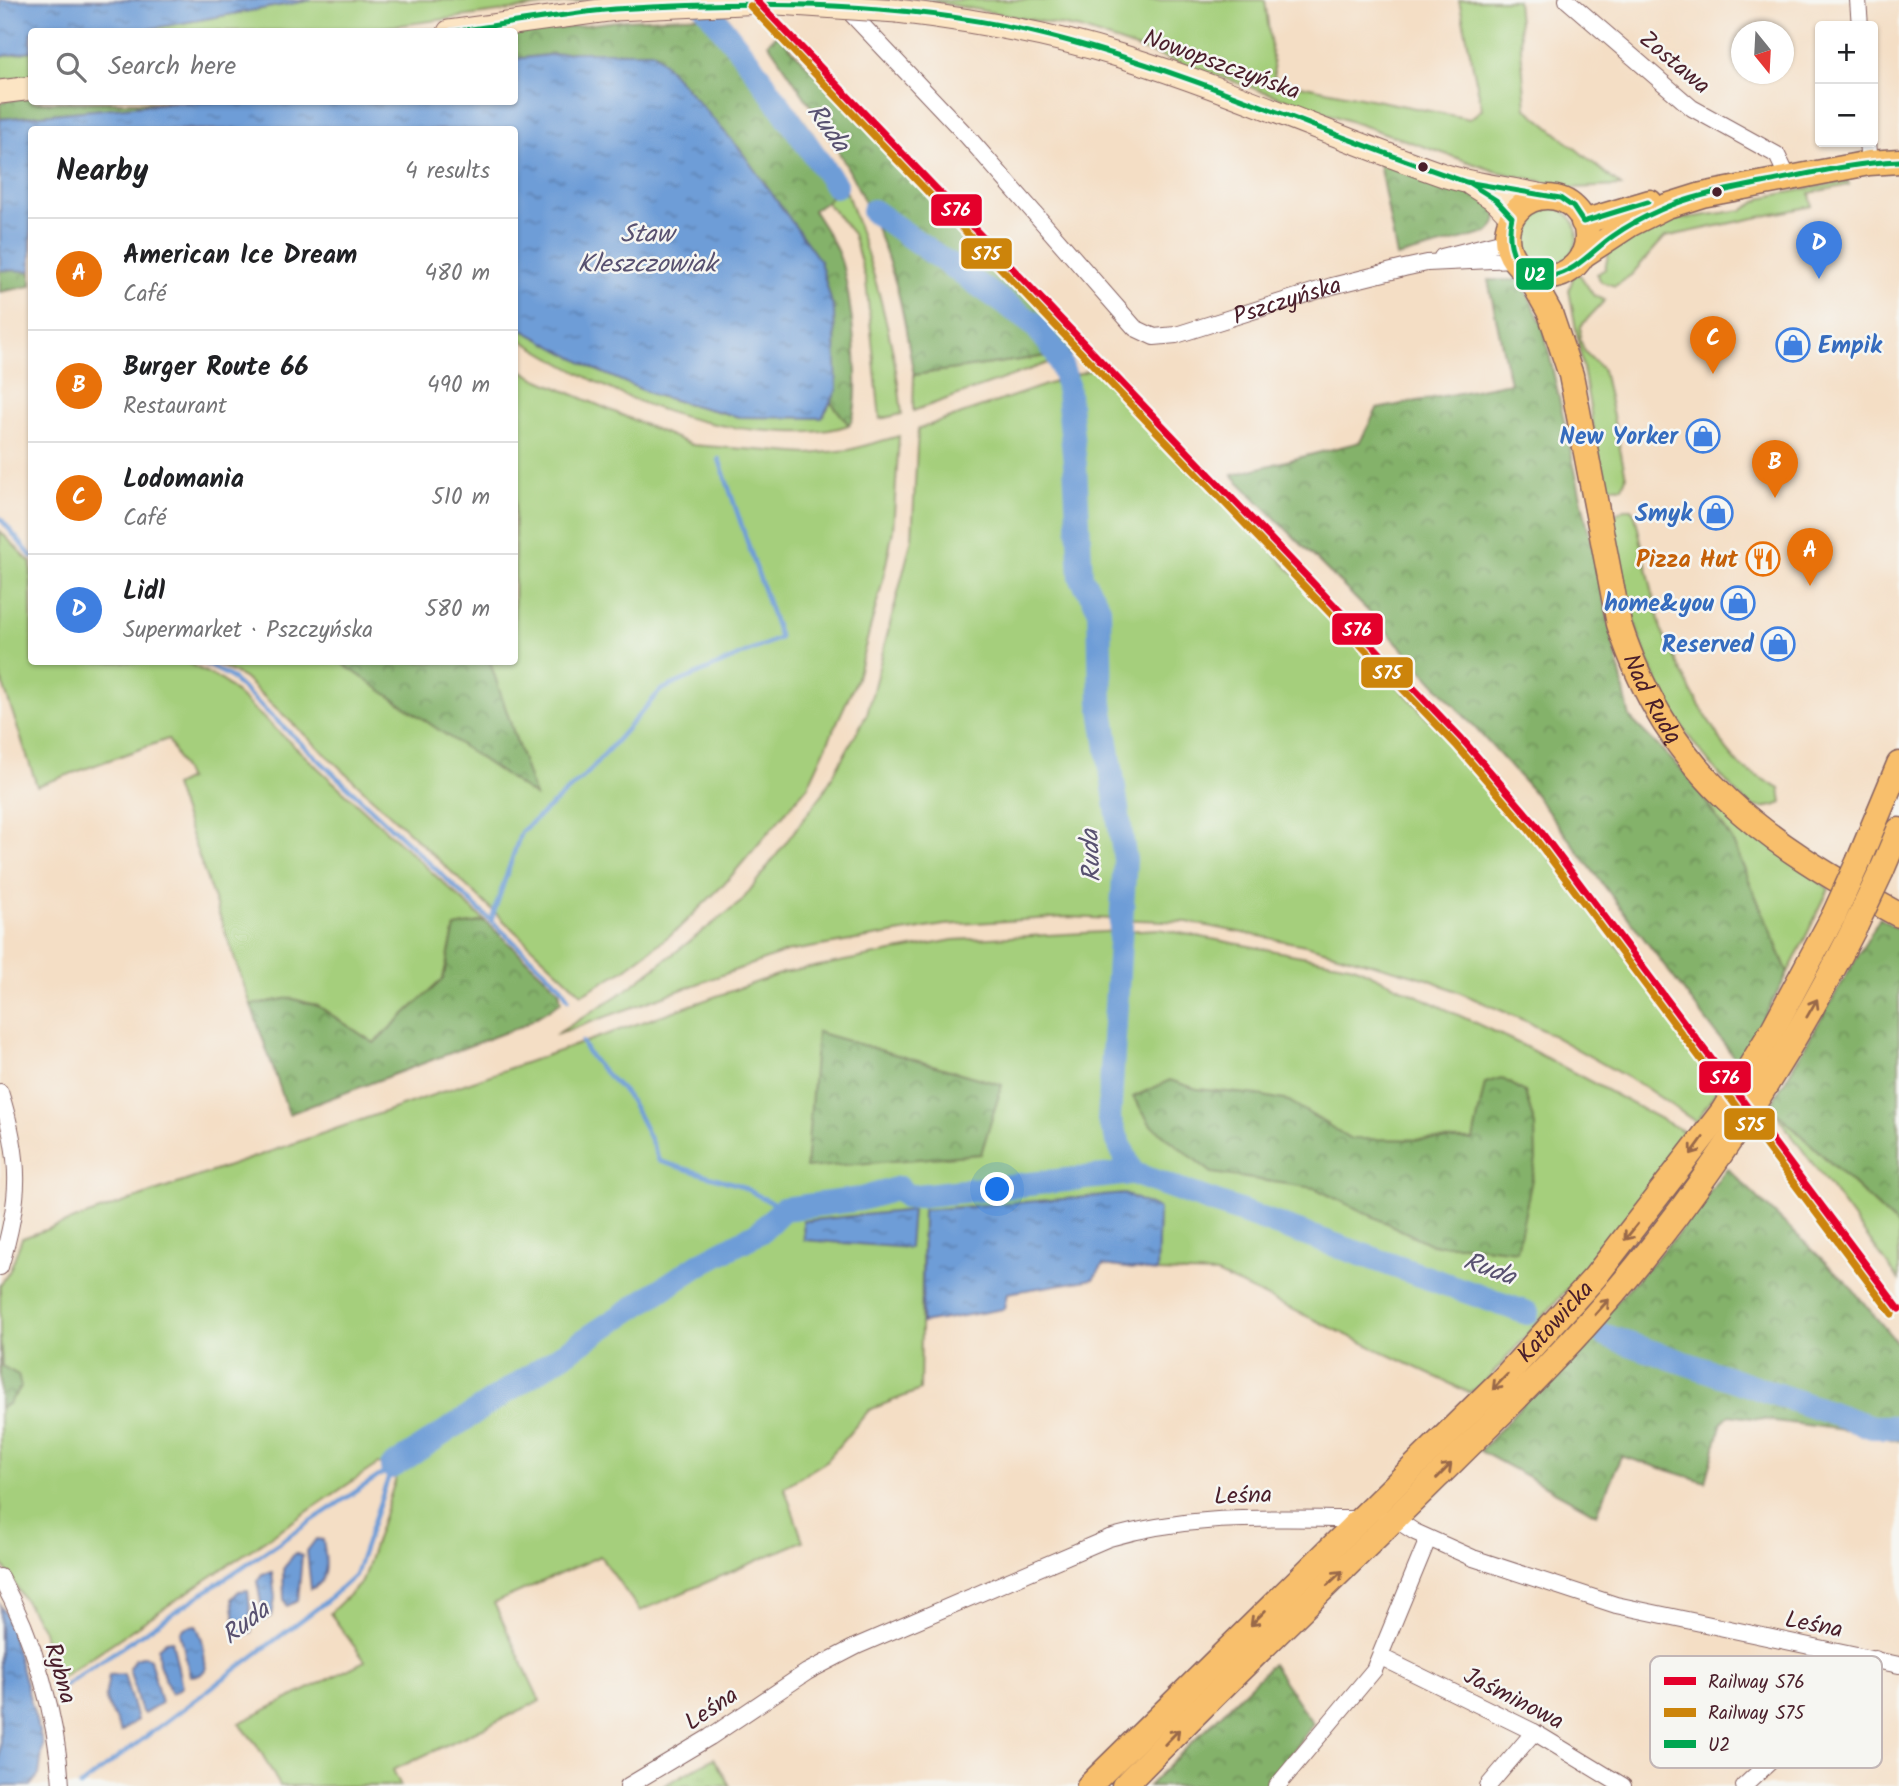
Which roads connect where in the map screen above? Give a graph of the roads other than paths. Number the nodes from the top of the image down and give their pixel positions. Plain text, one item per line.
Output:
1 (838, 0) edge
2 (1567, 0) edge
3 (1858, 0) edge
4 (1860, 21) edge
5 (478, 28) edge
6 (28, 88) edge
7 (0, 92) edge
8 (1868, 152) edge
9 (1899, 161) edge
10 (1788, 178) junction
11 (1469, 183) junction
12 (1702, 195) junction
13 (1548, 197) junction
14 (1583, 222) junction
15 (1515, 246) junction
16 (1583, 256) junction
17 (1561, 274) junction
18 (1571, 375) junction
19 (1899, 764) edge
20 (1899, 830) edge
21 (1899, 915) edge
22 (1845, 920) junction
23 (1770, 1058) junction
24 (0, 1092) edge
25 (0, 1267) edge
26 (1359, 1518) junction
27 (1395, 1519) junction
28 (1428, 1539) junction
29 (0, 1577) edge
30 (1861, 1656) edge
31 (1381, 1657) junction
32 (1882, 1661) edge
33 (1899, 1665) edge
34 (1534, 1732) junction
35 (1763, 1768) edge
36 (61, 1786) edge
37 (628, 1786) edge
38 (1089, 1786) edge
39 (1124, 1786) edge
40 (1277, 1786) edge
41 (1488, 1786) edge
42 (1623, 1786) edge
43 (1744, 1786) edge

1 - 15 street, Pszczyńska
2 - 10 street, Zostawa
3 - 4 street
5 - 11 main road, Nowopszczyńska, bridge
6 - 7 main road
8 - 9 main road
8 - 10 main road
10 - 12 main road
11 - 13 main road, Nowopszczyńska
11 - 15 main road, Nowopszczyńska
12 - 14 main road
12 - 16 main road
13 - 14 main road
13 - 15 main road
14 - 16 main road
15 - 17 main road
15 - 18 main road, Nad Rudą
16 - 17 main road
17 - 18 main road, Nad Rudą
18 - 21 main road, Nad Rudą
19 - 22 main road, Katowicka, bridge
20 - 22 main road, Katowicka, bridge
22 - 23 main road, Katowicka
23 -> 26 main road, Katowicka
27 -> 23 main road, Katowicka
24 - 25 street
26 - 27 street, Leśna
26 - 37 street, Leśna
26 -> 38 main road, Katowicka
27 - 28 street, Leśna
39 -> 27 main road, Katowicka
28 - 30 street, Leśna
28 - 31 street
29 - 36 street, Rybna
31 - 34 street, Jaśminowa
31 - 40 street
32 - 33 street, Leśna
34 - 41 street
34 - 42 street, Jaśminowa
35 - 43 street

